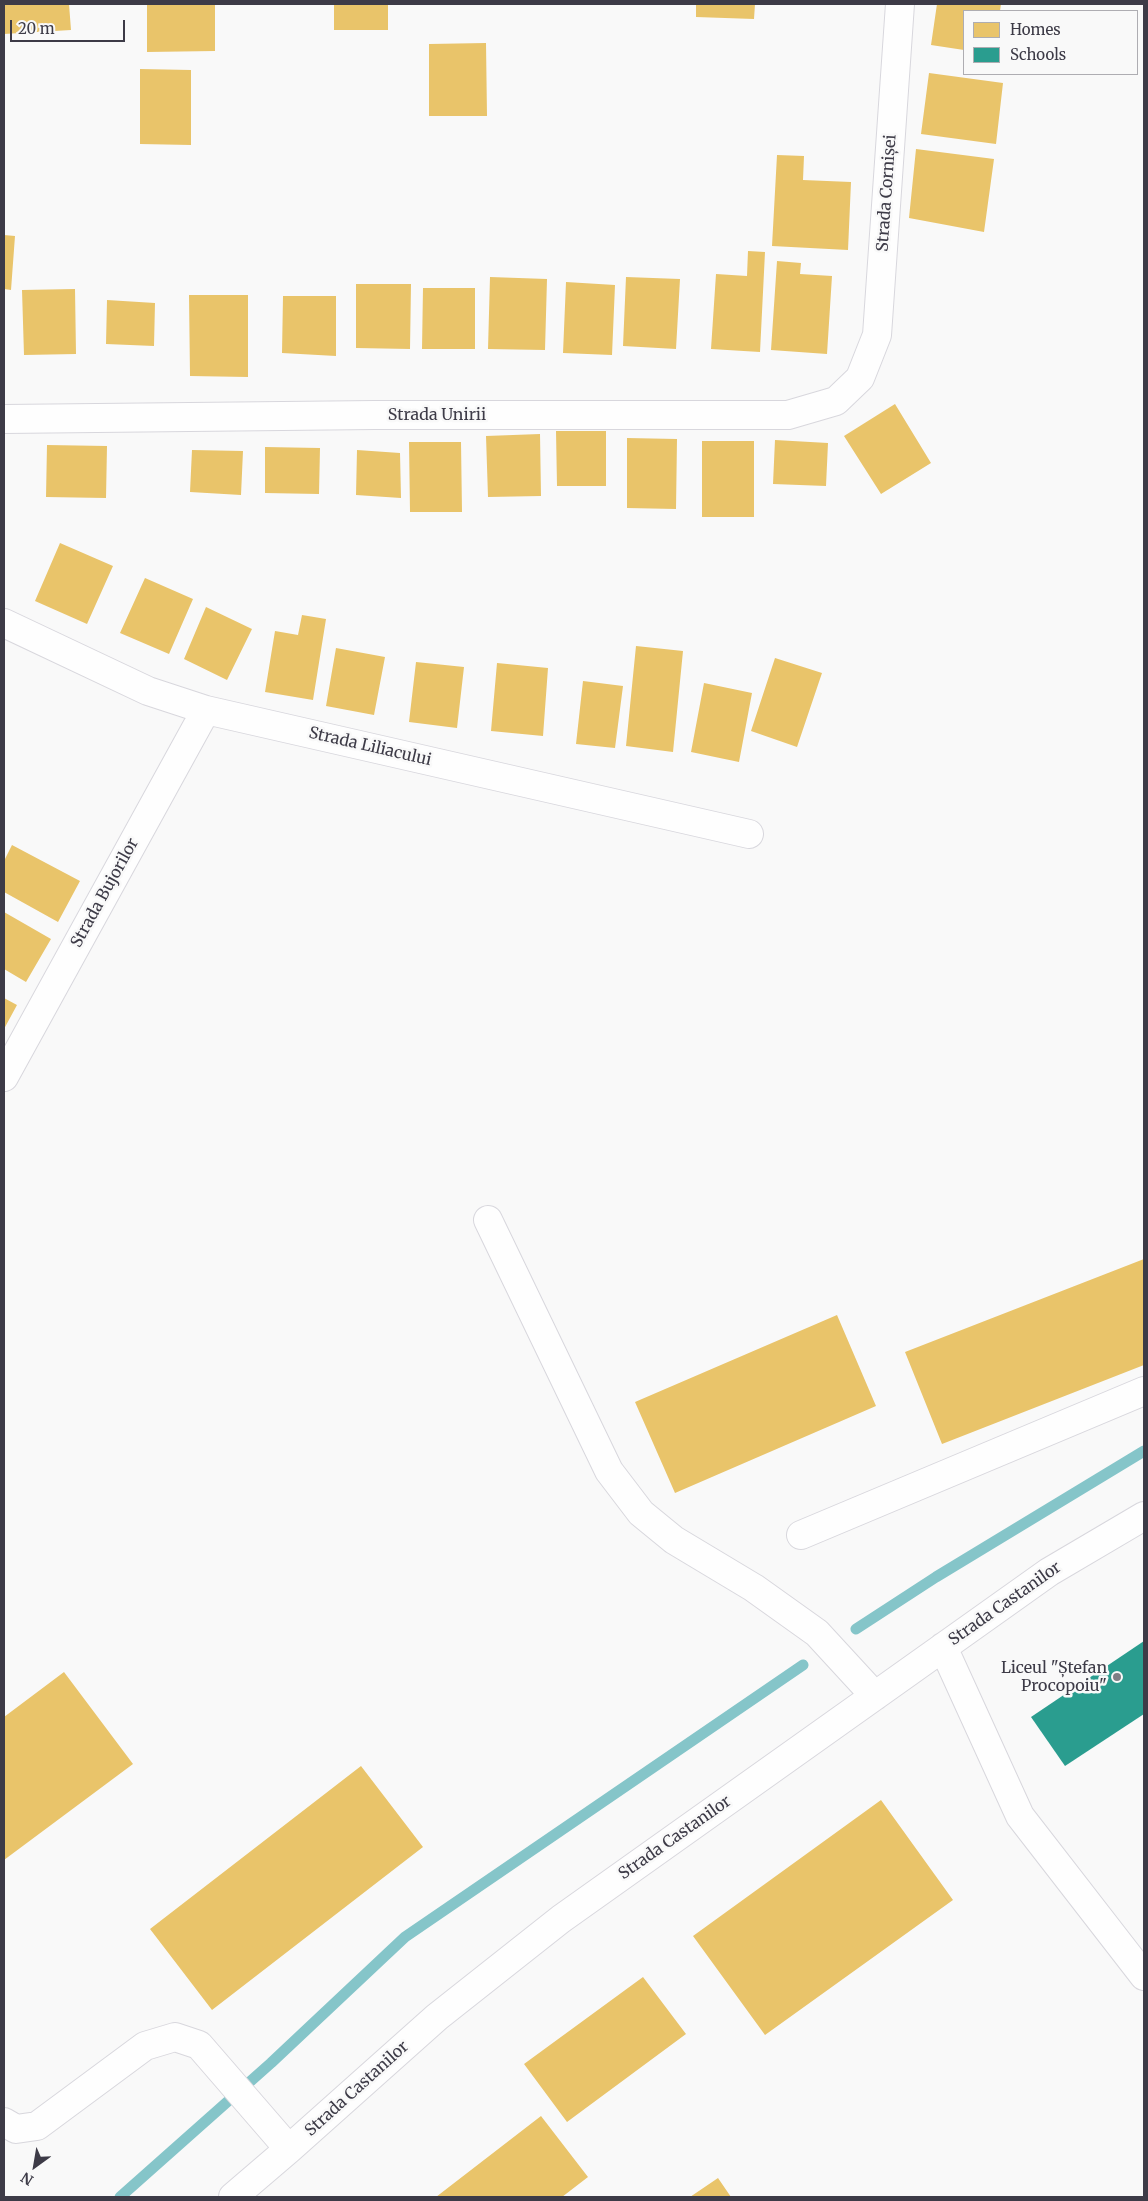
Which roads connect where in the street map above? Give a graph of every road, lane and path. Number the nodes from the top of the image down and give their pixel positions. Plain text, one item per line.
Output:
1 (900, 4) edge
2 (860, 378) joint
3 (4, 419) edge
4 (4, 622) edge
5 (206, 710) junction
6 (749, 834) dead end
7 (4, 1077) edge
8 (488, 1220) dead end
9 (1144, 1390) edge
10 (1144, 1516) edge
11 (801, 1535) dead end
12 (943, 1647) junction
13 (875, 1696) junction
14 (1144, 1976) edge
15 (4, 2122) edge
16 (290, 2149) junction
17 (232, 2197) edge

1 - 2 street, Strada Cornișei
2 - 3 street, Strada Unirii
4 - 5 street, Strada Liliacului
5 - 6 street, Strada Liliacului
5 - 7 street, Strada Bujorilor
8 - 13 street
9 - 11 street
10 - 12 street, Strada Castanilor
12 - 13 street, Strada Castanilor
12 - 14 street
13 - 16 street, Strada Castanilor
15 - 16 street
16 - 17 street, Strada Castanilor

